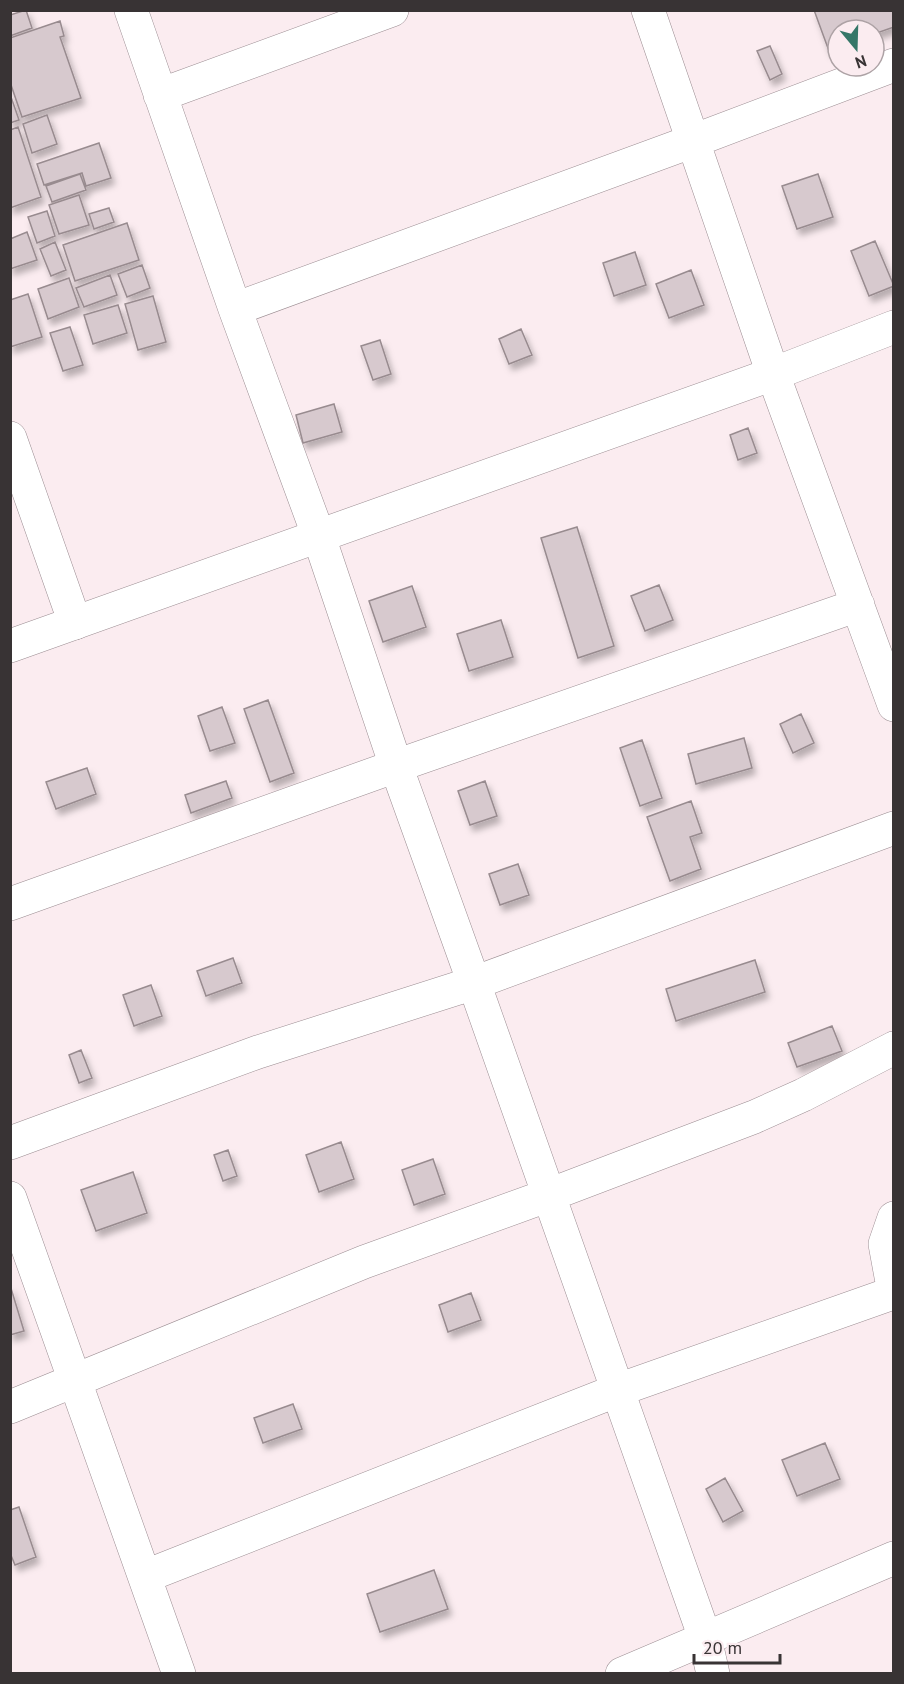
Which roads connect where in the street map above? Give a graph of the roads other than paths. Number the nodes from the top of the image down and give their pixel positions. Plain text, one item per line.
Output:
1 (131, 10) edge
2 (392, 10) edge
3 (648, 10) edge
4 (894, 65) edge
5 (159, 95) junction
6 (693, 141) junction
7 (235, 309) junction
8 (894, 327) edge
9 (773, 374) junction
10 (10, 438) edge
11 (319, 537) junction
12 (858, 605) junction
13 (75, 623) junction
14 (10, 646) edge
15 (894, 705) edge
16 (396, 766) junction
17 (894, 828) edge
18 (10, 904) edge
19 (474, 983) junction
20 (894, 1048) edge
21 (10, 1143) edge
22 (549, 1196) junction
23 (10, 1198) edge
24 (894, 1218) edge
25 (893, 1293) edge
26 (74, 1381) junction
27 (618, 1390) junction
28 (10, 1407) edge
29 (894, 1558) edge
30 (146, 1576) junction
31 (705, 1638) junction
32 (179, 1674) edge
33 (621, 1674) edge
34 (713, 1674) edge

1 - 5 street
2 - 5 street
3 - 6 street
4 - 6 street
5 - 7 street
6 - 7 street
6 - 9 street
7 - 11 street
8 - 9 street
9 - 11 street
9 - 12 street
10 - 13 street
11 - 13 street
11 - 16 street
12 - 15 street
12 - 16 street
13 - 14 street
16 - 18 street
16 - 19 street
17 - 19 street
19 - 21 street
19 - 22 street
20 - 22 street
22 - 26 street
22 - 27 street
23 - 26 street
24 - 25 street
25 - 27 street
26 - 28 street
26 - 30 street
27 - 30 street
27 - 31 street
29 - 31 street
30 - 32 street
31 - 33 street
31 - 34 street

